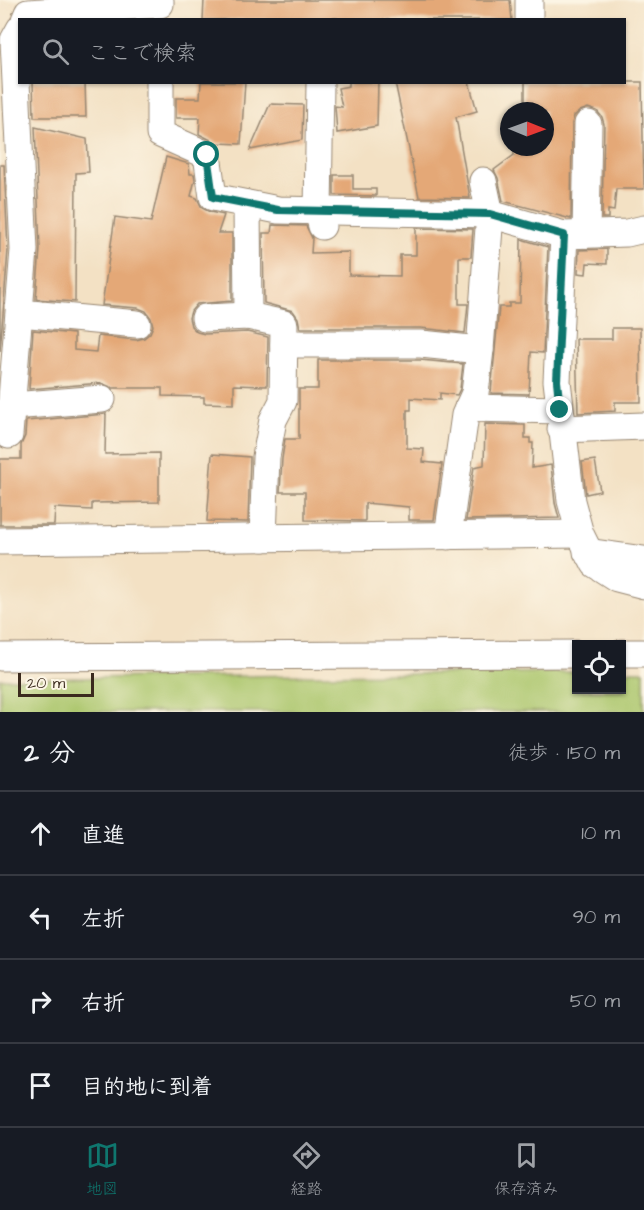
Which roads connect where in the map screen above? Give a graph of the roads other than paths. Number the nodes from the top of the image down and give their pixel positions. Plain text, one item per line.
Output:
1 (529, 0) edge
2 (68, 5) edge
3 (160, 8) edge
4 (26, 18) edge
5 (529, 18) edge
6 (18, 32) edge
7 (160, 84) edge
8 (320, 84) edge
9 (588, 124) dead end
10 (483, 181) dead end
11 (247, 204) junction
12 (490, 214) junction
13 (12, 218) edge
14 (320, 219) junction
15 (644, 229) edge
16 (575, 235) junction
17 (248, 316) junction
18 (205, 318) dead end
19 (13, 324) edge
20 (137, 324) dead end
21 (284, 344) junction
22 (480, 350) junction
23 (102, 399) dead end
24 (12, 406) junction
25 (468, 408) junction
26 (561, 419) junction
27 (644, 426) edge
28 (9, 435) dead end
29 (448, 536) junction
30 (264, 538) junction
31 (0, 541) edge
32 (584, 543) junction
33 (644, 560) edge
34 (644, 585) edge
35 (626, 653) edge
36 (644, 653) edge
37 (572, 654) edge
38 (0, 657) edge

1 - 5 street
2 - 3 street
2 - 4 street
6 - 13 street
7 - 11 street
8 - 14 street
9 - 16 street
10 - 12 street
11 - 14 street
11 - 17 street
12 - 14 street
12 - 16 street
12 - 22 street
13 - 19 street
15 - 16 street
16 - 26 street
17 - 18 street
17 - 21 street
19 - 20 street
19 - 24 street
21 - 22 street
21 - 30 street
22 - 25 street
23 - 24 street
24 - 28 street
25 - 26 street
25 - 29 street
26 - 27 street
26 - 32 street
29 - 30 street
29 - 32 street
30 - 31 street
32 - 33 street
32 - 34 street
35 - 36 street
37 - 38 street

